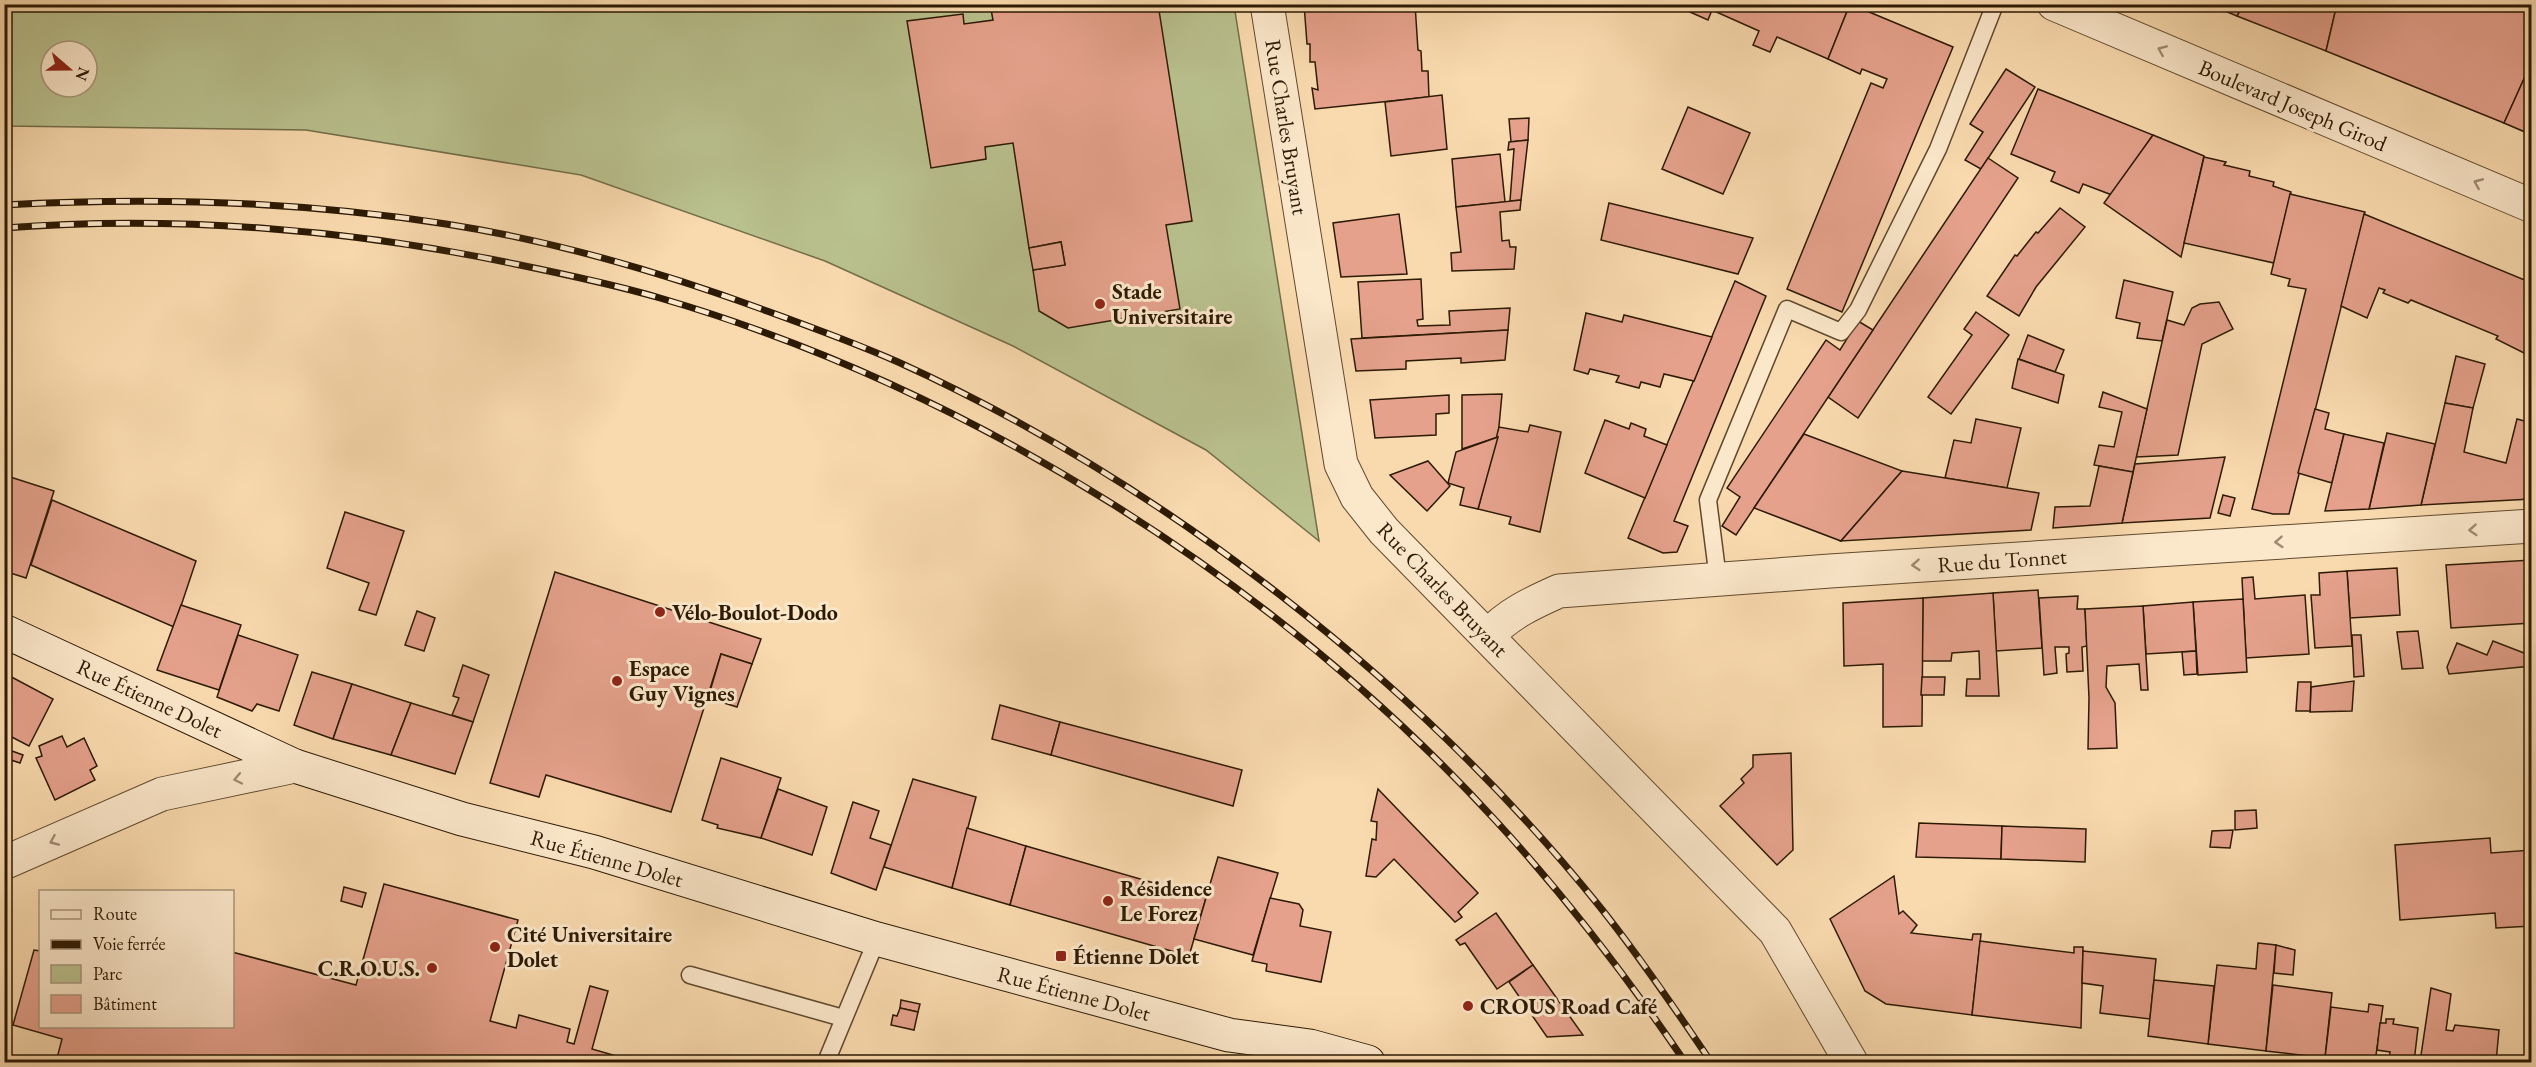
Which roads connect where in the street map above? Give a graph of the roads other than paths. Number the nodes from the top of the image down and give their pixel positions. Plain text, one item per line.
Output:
1 (1267, 4) edge
2 (1995, 4) edge
3 (2054, 4) edge
4 (2532, 206) edge
5 (2532, 526) edge
6 (1718, 579) junction
7 (4, 631) edge
8 (1488, 636) junction
9 (295, 766) junction
10 (4, 863) edge
11 (877, 939) junction
12 (690, 975) dead end
13 (843, 1018) junction
14 (1228, 1035) junction
15 (826, 1062) edge
16 (1272, 1062) edge
17 (1368, 1062) edge
18 (1851, 1062) edge

1 - 8 street, Rue Charles Bruyant
2 - 6 lane
4 -> 3 street, Boulevard Joseph Girod
5 -> 6 street, Rue du Tonnet
6 - 8 street, Rue du Tonnet
7 - 9 street, Rue Étienne Dolet
8 - 18 street, Rue Charles Bruyant
9 -> 10 street
9 - 11 street, Rue Étienne Dolet
11 - 13 lane
11 - 14 street, Rue Étienne Dolet
12 - 13 lane
13 - 15 lane
14 - 16 street, Rue Étienne Dolet
14 - 17 street, Rue Étienne Dolet

